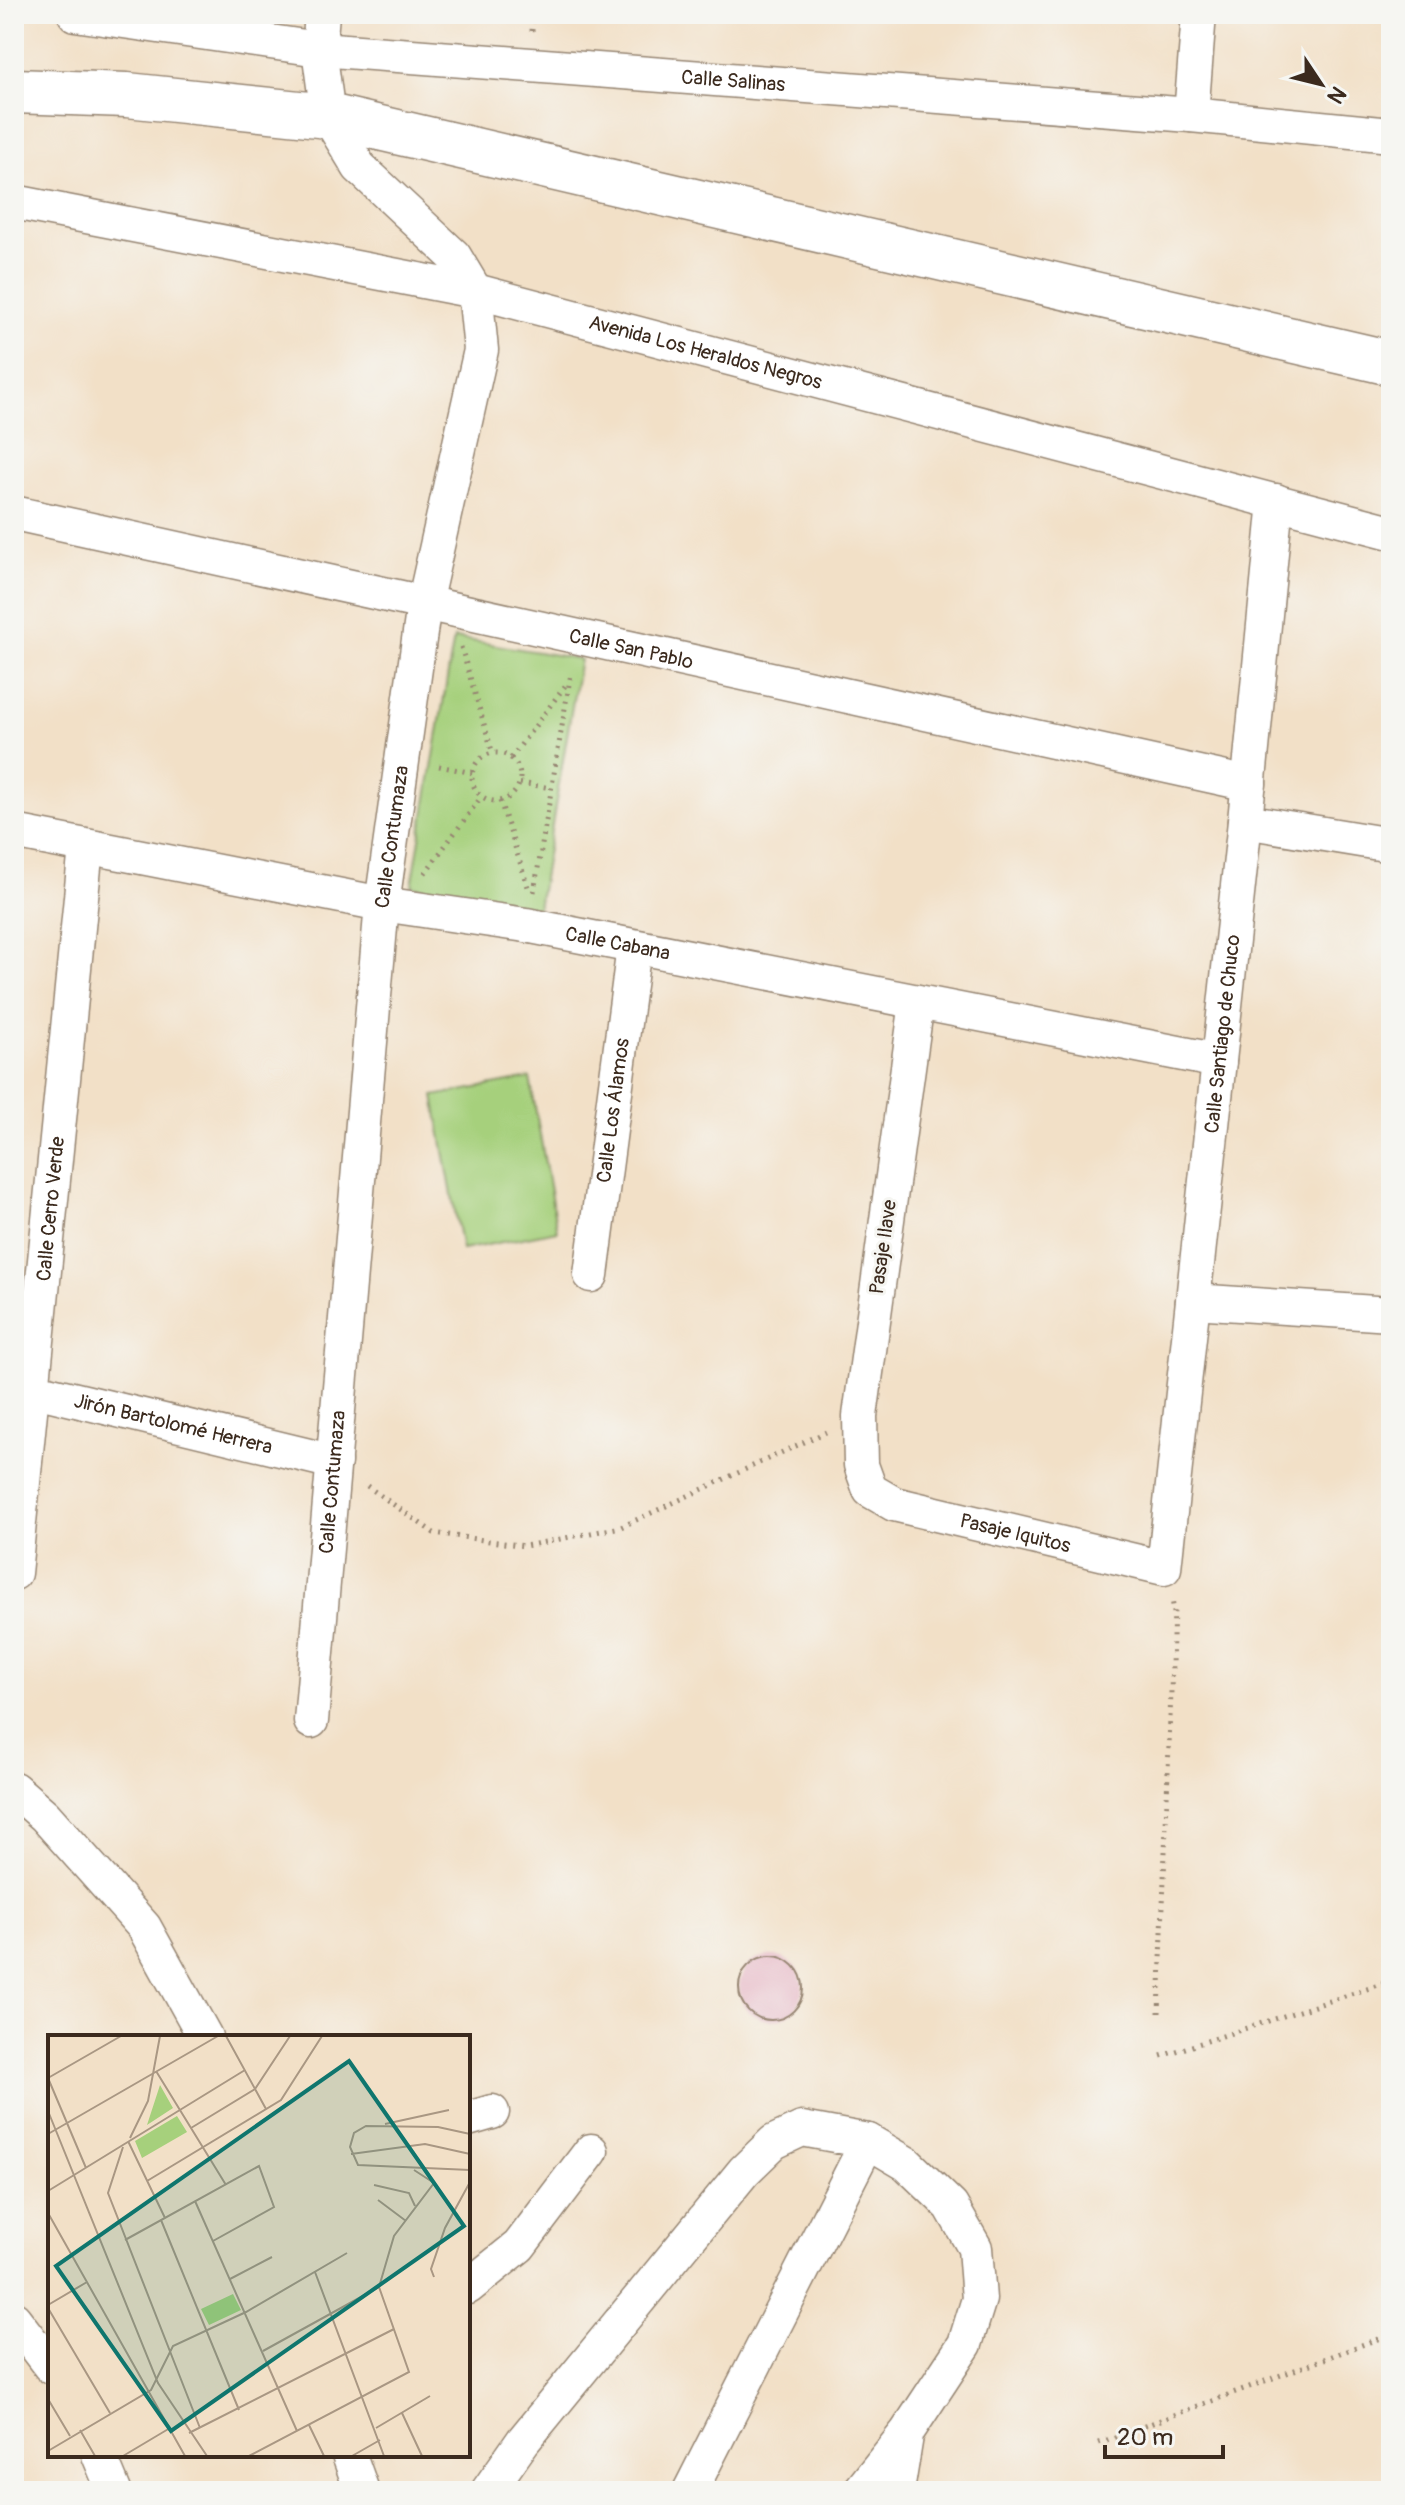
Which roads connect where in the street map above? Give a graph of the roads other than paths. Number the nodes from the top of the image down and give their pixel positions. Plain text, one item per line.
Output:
1 (75, 14) edge
2 (322, 14) edge
3 (1199, 14) edge
4 (319, 49) junction
5 (14, 91) edge
6 (1191, 115) junction
7 (328, 116) junction
8 (1391, 135) edge
9 (14, 202) edge
10 (475, 291) junction
11 (1391, 363) edge
12 (1276, 501) junction
13 (14, 513) edge
14 (1391, 532) edge
15 (424, 604) junction
16 (1249, 784) junction
17 (1245, 821) junction
18 (14, 832) edge
19 (1391, 845) edge
20 (86, 847) junction
21 (382, 904) junction
22 (634, 947) junction
23 (917, 1002) junction
24 (1219, 1061) junction
25 (591, 1275) dead end
26 (1193, 1301) junction
27 (1391, 1314) edge
28 (24, 1388) edge
29 (334, 1462) junction
30 (870, 1490) joint
31 (1164, 1568) joint
32 (14, 1573) edge
33 (311, 1721) dead end
34 (14, 1789) edge
35 (204, 2035) edge
36 (868, 2141) junction
37 (591, 2151) dead end
38 (470, 2285) edge
39 (14, 2319) edge
40 (48, 2363) edge
41 (907, 2432) junction
42 (523, 2441) junction
43 (100, 2457) edge
44 (350, 2457) edge
45 (114, 2491) edge
46 (362, 2491) edge
47 (460, 2491) edge
48 (488, 2491) edge
49 (690, 2491) edge
50 (860, 2491) edge
51 (897, 2491) edge

1 - 4 street, Calle Salinas
2 - 4 street, Calle Contumaza
3 - 6 street
4 - 6 street, Calle Salinas
4 - 7 street, Calle Contumaza
5 - 7 street
6 - 8 street, Calle Salinas
7 - 10 street, Calle Contumaza
7 - 11 street
9 - 10 street, Avenida Los Heraldos Negros
10 - 12 street, Avenida Los Heraldos Negros
10 - 15 street, Calle Contumaza
12 - 14 street, Avenida Los Heraldos Negros
12 - 16 street, Calle Santiago de Chuco
13 - 15 street, Calle San Pablo
15 - 16 street, Calle San Pablo
15 - 21 street, Calle Contumaza
16 - 17 street, Calle Santiago de Chuco
17 - 19 street
17 - 24 street, Calle Santiago de Chuco
18 - 20 street, Calle Cabana
20 - 21 street, Calle Cabana
20 - 28 street, Calle Cerro Verde
21 - 22 street, Calle Cabana
21 - 29 street, Calle Contumaza
22 - 23 street, Calle Cabana
22 - 25 street, Calle Los Álamos
23 - 24 street, Calle Cabana
23 - 30 street, Pasaje Ilave
24 - 26 street, Calle Santiago de Chuco
26 - 27 street
26 - 31 street, Calle Santiago de Chuco
28 - 29 street, Jirón Bartolomé Herrera
28 - 32 street, Calle Cerro Verde
29 - 33 street, Calle Contumaza
30 - 31 street, Pasaje Iquitos
34 - 35 street
36 - 41 street
36 - 42 street
36 - 49 street
37 - 38 street
39 - 40 street
41 - 50 street
41 - 51 street
42 - 47 street
42 - 48 street
43 - 45 street
44 - 46 street

